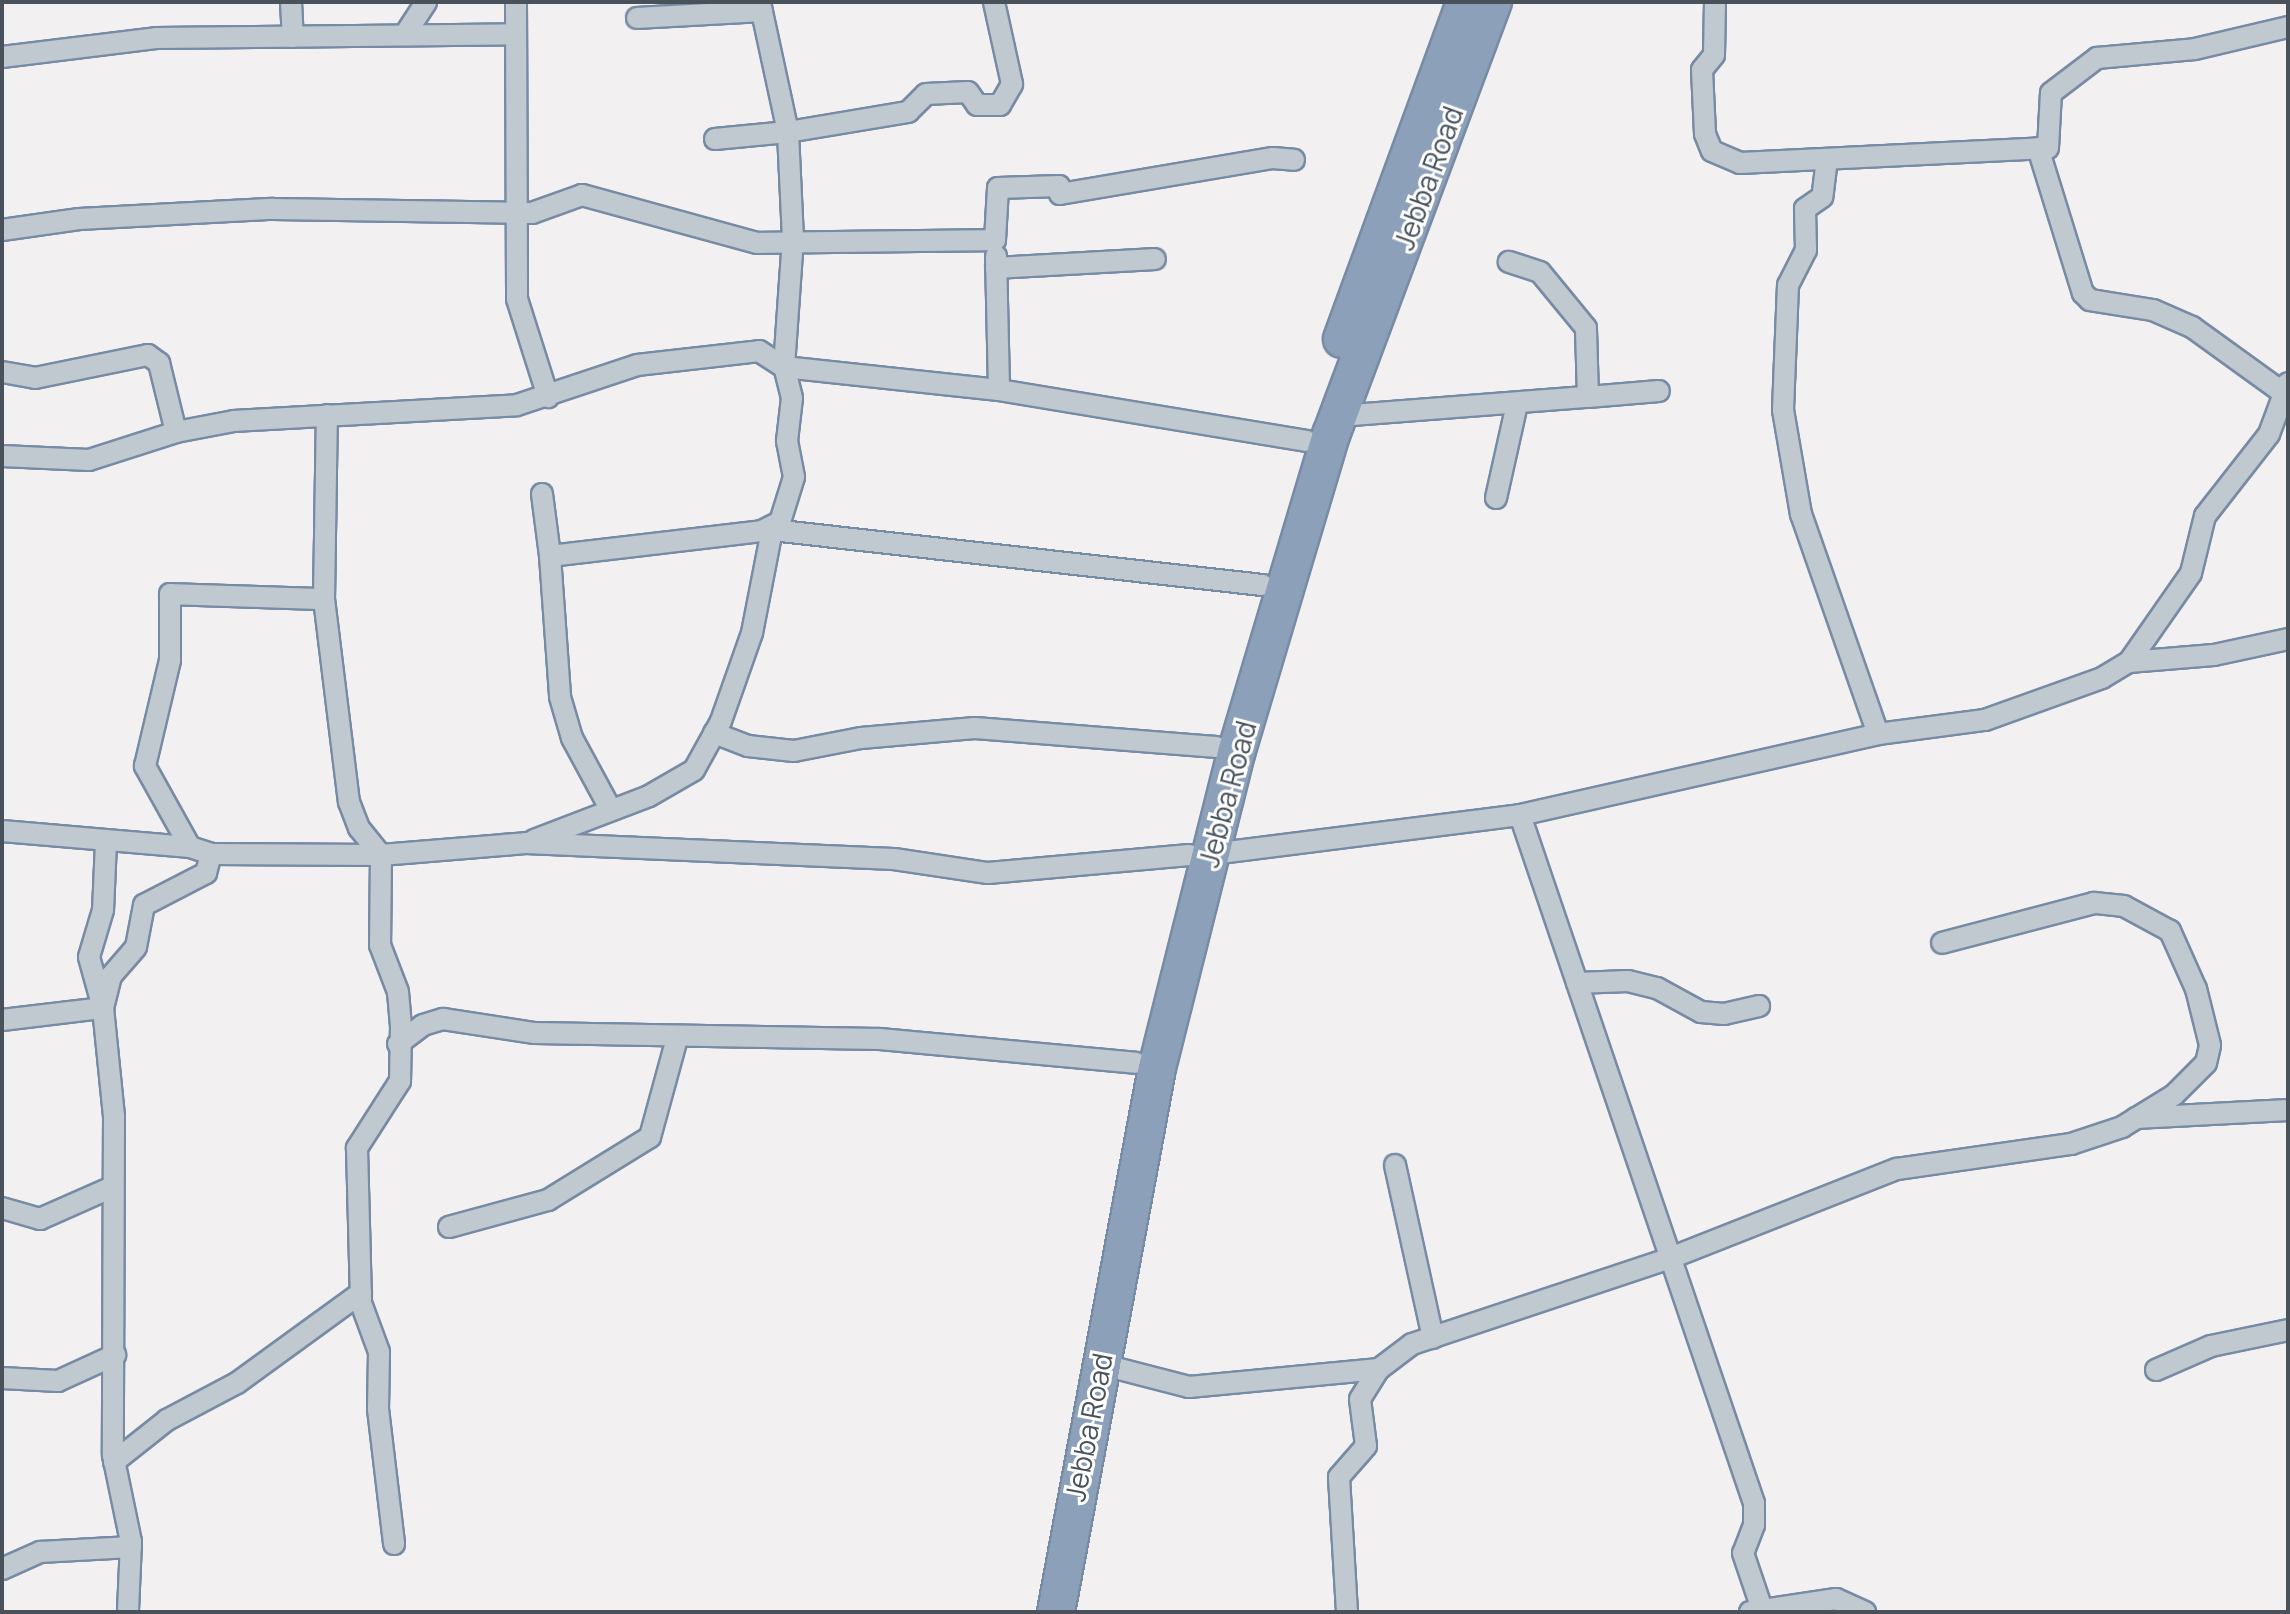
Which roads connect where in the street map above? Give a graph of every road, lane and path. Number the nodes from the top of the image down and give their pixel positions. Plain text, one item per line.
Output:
1 (291, 2) edge
2 (426, 2) edge
3 (516, 2) edge
4 (994, 2) edge
5 (1465, 2) edge
6 (1493, 2) edge
7 (1715, 2) edge
8 (761, 7) edge
9 (637, 18) dead end
10 (2288, 27) edge
11 (406, 33) junction
12 (516, 34) junction
13 (293, 37) junction
14 (2, 57) edge
15 (788, 132) junction
16 (715, 139) dead end
17 (2038, 148) junction
18 (1827, 159) junction
19 (1294, 160) dead end
20 (515, 214) junction
21 (2, 230) edge
22 (793, 239) junction
23 (995, 240) junction
24 (1155, 259) dead end
25 (1509, 262) dead end
26 (996, 268) junction
27 (784, 367) junction
28 (2, 372) edge
29 (2285, 387) edge
30 (999, 390) junction
31 (1659, 391) dead end
32 (548, 397) junction
33 (1588, 397) junction
34 (1517, 404) junction
35 (327, 415) junction
36 (1339, 416) junction
37 (176, 432) junction
38 (1307, 441) junction
39 (2, 456) edge
40 (542, 494) dead end
41 (1496, 498) dead end
42 (772, 530) junction
43 (550, 556) junction
44 (1263, 585) junction
45 (324, 599) junction
46 (2288, 639) edge
47 (2129, 662) junction
48 (714, 733) junction
49 (1878, 734) junction
50 (1216, 747) junction
51 (611, 810) junction
52 (1520, 815) junction
53 (2, 831) edge
54 (106, 842) junction
55 (526, 843) junction
56 (190, 847) junction
57 (211, 854) junction
58 (1200, 854) junction
59 (381, 855) junction
60 (1942, 943) dead end
61 (1577, 983) junction
62 (1759, 1006) dead end
63 (103, 1008) junction
64 (2, 1020) edge
65 (677, 1038) junction
66 (398, 1044) junction
67 (1136, 1063) junction
68 (2288, 1110) edge
69 (2136, 1118) junction
70 (1395, 1165) dead end
71 (110, 1188) junction
72 (2, 1208) edge
73 (449, 1227) dead end
74 (1668, 1259) junction
75 (361, 1293) junction
76 (2288, 1330) edge
77 (1433, 1338) junction
78 (115, 1355) junction
79 (1100, 1364) junction
80 (1379, 1369) junction
81 (2156, 1370) dead end
82 (2, 1378) edge
83 (114, 1462) junction
84 (394, 1544) dead end
85 (131, 1547) junction
86 (2, 1569) edge
87 (1758, 1611) edge
88 (128, 1612) edge
89 (1030, 1612) edge
90 (1056, 1612) edge
91 (1347, 1612) edge
92 (1865, 1612) edge

1 - 13 street
2 - 11 street
3 - 12 street
4 - 15 street
5 - 38 highway
6 - 36 highway, Jebba Road
7 - 18 street
8 - 9 street
8 - 15 street
10 - 17 street
11 - 12 street
11 - 13 street
12 - 20 street
13 - 14 street
15 - 16 street
15 - 22 street
17 - 18 street
17 - 29 street
18 - 49 street
19 - 23 street
20 - 21 street
20 - 22 street
20 - 32 street
22 - 23 street
22 - 27 street
23 - 26 street
24 - 26 street
25 - 33 street
26 - 30 street
27 - 30 street
27 - 32 street
27 - 42 street
28 - 37 street
29 - 47 street
30 - 38 street
31 - 33 street
32 - 35 street
33 - 34 street
34 - 36 street
34 - 41 street
35 - 37 street
35 - 45 street
36 - 58 highway, Jebba Road
37 - 39 street
38 - 44 highway
40 - 43 street
42 - 43 street
42 - 44 street
42 - 48 street
43 - 51 street
44 - 50 highway
45 - 56 street
45 - 59 street
46 - 47 street
47 - 49 street
48 - 50 street
48 - 51 street
49 - 52 street
50 - 58 highway
51 - 55 street
52 - 58 street
52 - 61 street
53 - 54 street
54 - 56 street
54 - 63 street
55 - 58 street
55 - 59 street
56 - 57 street
57 - 59 street
57 - 63 street
58 - 67 highway
58 - 79 highway, Jebba Road
59 - 66 street
60 - 69 street
61 - 62 street
61 - 74 street
63 - 64 street
63 - 71 street
65 - 66 street
65 - 67 street
65 - 73 street
66 - 75 street
67 - 89 highway
68 - 69 street
69 - 74 street
70 - 77 street
71 - 72 street
71 - 78 street
74 - 77 street
74 - 87 street
75 - 83 street
75 - 84 street
76 - 81 street
77 - 80 street
78 - 82 street
78 - 83 street
79 - 80 street
79 - 90 highway, Jebba Road
80 - 91 street
83 - 85 street
85 - 86 street
85 - 88 street
87 - 92 street

